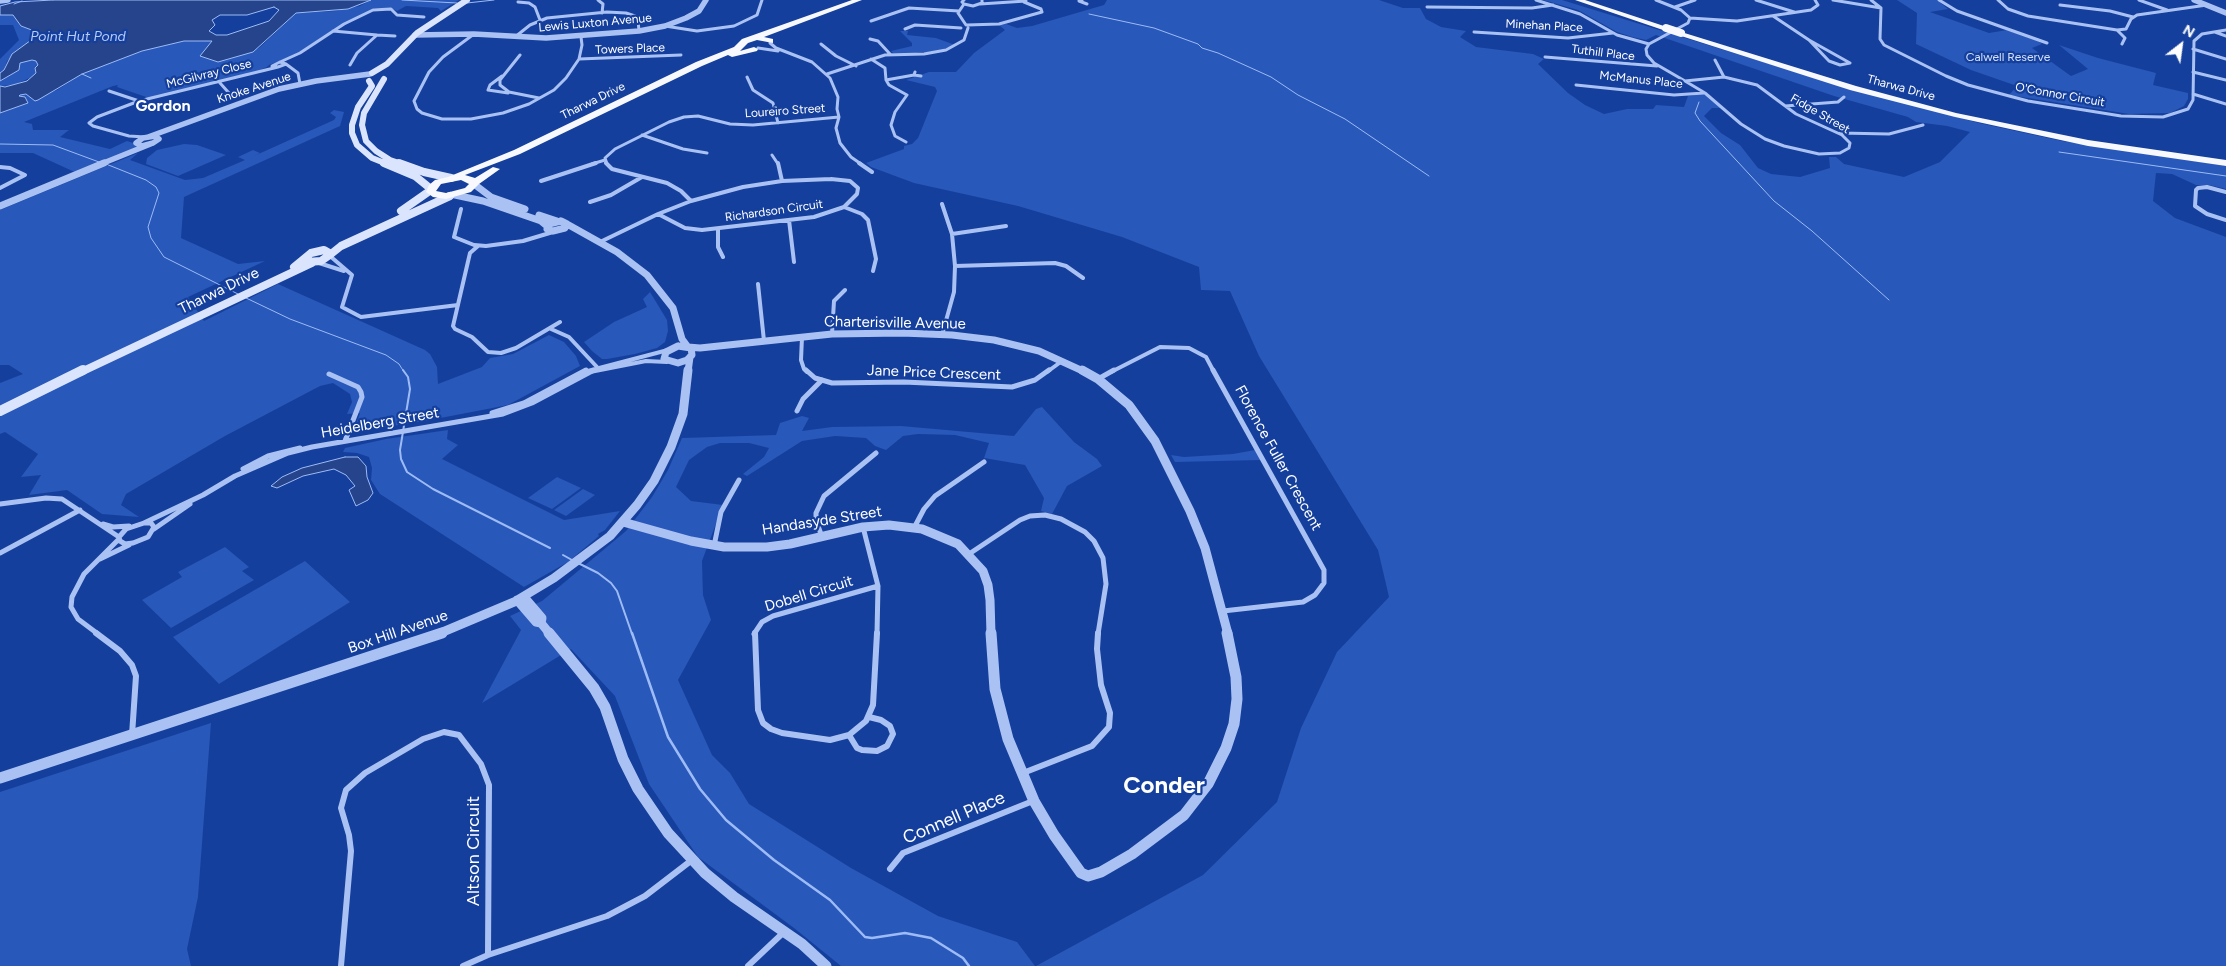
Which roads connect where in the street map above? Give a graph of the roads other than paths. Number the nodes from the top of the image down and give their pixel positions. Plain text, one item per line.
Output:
1 (8, 0) edge
2 (474, 0) edge
3 (598, 0) edge
4 (706, 0) edge
5 (762, 0) edge
6 (1029, 0) edge
7 (1079, 0) edge
8 (1536, 0) edge
9 (1578, 0) edge
10 (1656, 0) edge
11 (1695, 0) edge
12 (1756, 0) edge
13 (1815, 0) edge
14 (1833, 0) edge
15 (1872, 0) edge
16 (1939, 0) edge
17 (1998, 0) edge
18 (2139, 0) edge
19 (2194, 0) edge
20 (0, 1) edge
21 (862, 1) edge
22 (964, 1) edge
23 (467, 2) edge
24 (518, 2) dead end
25 (982, 2) edge
26 (1024, 2) junction
27 (1087, 4) dead end
28 (1553, 5) junction
29 (2060, 5) dead end
30 (2207, 5) junction
31 (973, 6) junction
32 (1428, 7) dead end
33 (1674, 7) junction
34 (1881, 8) junction
35 (959, 10) junction
36 (2168, 11) junction
37 (1795, 12) junction
38 (602, 13) junction
39 (2226, 13) edge
40 (1773, 16) junction
41 (424, 17) dead end
42 (2133, 17) junction
43 (1690, 18) junction
44 (540, 20) junction
45 (872, 21) dead end
46 (665, 26) junction
47 (961, 26) junction
48 (967, 26) junction
49 (905, 29) dead end
50 (2117, 30) junction
51 (2226, 30) edge
52 (333, 31) junction
53 (639, 31) junction
54 (2213, 31) junction
55 (966, 32) junction
56 (1474, 32) dead end
57 (1613, 33) junction
58 (419, 34) junction
59 (474, 34) junction
60 (377, 35) junction
61 (395, 36) dead end
62 (581, 36) junction
63 (2226, 36) edge
64 (515, 37) junction
65 (753, 38) junction
66 (870, 39) dead end
67 (1809, 40) junction
68 (770, 42) junction
69 (2047, 42) dead end
70 (742, 44) junction
71 (822, 44) dead end
72 (1649, 44) junction
73 (2122, 44) dead end
74 (756, 48) junction
75 (2193, 48) junction
76 (793, 54) junction
77 (890, 54) junction
78 (520, 55) dead end
79 (681, 55) dead end
80 (1545, 57) dead end
81 (292, 58) junction
82 (579, 59) junction
83 (871, 59) junction
84 (2226, 59) edge
85 (1715, 60) dead end
86 (280, 62) junction
87 (286, 63) junction
88 (350, 65) dead end
89 (272, 66) junction
90 (856, 66) junction
91 (1658, 66) junction
92 (279, 67) junction
93 (291, 68) junction
94 (262, 71) junction
95 (507, 72) junction
96 (2193, 72) junction
97 (827, 74) junction
98 (385, 76) junction
99 (921, 76) dead end
100 (369, 77) junction
101 (747, 77) dead end
102 (1724, 77) junction
103 (886, 80) junction
104 (2226, 80) edge
105 (1684, 81) junction
106 (220, 83) junction
107 (300, 84) junction
108 (1576, 85) dead end
109 (308, 86) junction
110 (293, 89) junction
111 (109, 91) dead end
112 (229, 93) dead end
113 (1705, 93) junction
114 (2193, 94) junction
115 (524, 95) junction
116 (1844, 97) dead end
117 (540, 98) junction
118 (139, 102) junction
119 (2226, 104) edge
120 (1785, 106) junction
121 (839, 116) junction
122 (778, 124) junction
123 (1923, 125) dead end
124 (1839, 133) junction
125 (642, 135) junction
126 (129, 136) junction
127 (147, 137) junction
128 (156, 141) junction
129 (906, 142) dead end
130 (136, 143) junction
131 (707, 154) dead end
132 (772, 155) dead end
133 (120, 157) junction
134 (605, 160) junction
135 (2226, 164) edge
136 (496, 165) junction
137 (0, 167) edge
138 (872, 172) dead end
139 (452, 177) junction
140 (642, 177) junction
141 (541, 181) dead end
142 (782, 181) junction
143 (474, 184) junction
144 (0, 188) edge
145 (431, 190) junction
146 (2226, 192) edge
147 (452, 196) junction
148 (691, 201) junction
149 (590, 202) dead end
150 (942, 204) dead end
151 (0, 206) edge
152 (844, 207) junction
153 (461, 209) dead end
154 (658, 214) junction
155 (790, 220) junction
156 (2226, 220) edge
157 (557, 221) junction
158 (567, 224) junction
159 (1006, 226) dead end
160 (546, 227) junction
161 (718, 229) junction
162 (557, 231) junction
163 (952, 234) junction
164 (538, 237) junction
165 (598, 242) junction
166 (478, 246) junction
167 (315, 251) junction
168 (330, 255) junction
169 (723, 257) dead end
170 (304, 259) junction
171 (794, 262) dead end
172 (314, 263) junction
173 (955, 266) junction
174 (873, 271) dead end
175 (349, 273) junction
176 (1083, 278) dead end
177 (758, 284) dead end
178 (254, 288) junction
179 (844, 290) dead end
180 (458, 304) junction
181 (560, 322) dead end
182 (678, 326) junction
183 (551, 329) junction
184 (832, 334) junction
185 (942, 334) junction
186 (802, 337) junction
187 (764, 341) junction
188 (741, 344) junction
189 (688, 347) junction
190 (668, 350) junction
191 (690, 357) junction
192 (1062, 360) junction
193 (670, 362) junction
194 (598, 367) junction
195 (329, 374) dead end
196 (688, 380) junction
197 (822, 380) junction
198 (1098, 380) junction
199 (0, 411) edge
200 (797, 411) dead end
201 (345, 441) junction
202 (876, 453) dead end
203 (984, 462) dead end
204 (739, 480) dead end
205 (203, 494) junction
206 (0, 504) edge
207 (80, 510) junction
208 (623, 522) junction
209 (100, 523) junction
210 (144, 523) junction
211 (134, 525) junction
212 (863, 527) junction
213 (914, 528) junction
214 (154, 529) junction
215 (822, 537) junction
216 (119, 538) junction
217 (133, 543) junction
218 (714, 546) junction
219 (0, 553) edge
220 (969, 554) junction
221 (95, 561) junction
222 (878, 586) junction
223 (521, 598) junction
224 (1224, 611) junction
225 (869, 717) junction
226 (132, 735) junction
227 (849, 735) junction
228 (1021, 774) junction
229 (3, 777) edge
230 (1034, 801) junction
231 (692, 860) junction
232 (890, 869) dead end
233 (1088, 876) joint
234 (784, 931) junction
235 (488, 955) junction
236 (341, 966) edge
237 (463, 966) edge
238 (748, 966) edge
239 (826, 966) edge

1 - 20 street
2 - 23 main road
3 - 38 street
4 - 46 street, Lewis Luxton Avenue
5 - 46 street
6 - 26 street
7 - 27 street
8 - 28 street
9 - 135 main road, Tharwa Drive, bridge
10 - 33 street
11 - 33 street
12 - 37 street
13 - 37 street
14 - 34 street
15 - 34 street
16 - 69 street
17 - 50 street
18 - 36 street
19 - 30 street
21 - 65 main road
21 - 68 main road
22 - 31 street
22 - 35 street
23 - 58 main road
23 - 58 main road
24 - 44 street
25 - 26 street
25 - 31 street
26 - 48 street
28 - 32 street
28 - 57 street
29 - 42 street
30 - 36 street
30 - 39 street
31 - 35 street
33 - 43 street
34 - 114 street, O'Connor Circuit
35 - 45 street
35 - 47 street
36 - 42 street
37 - 40 street
38 - 44 street
38 - 53 street
40 - 43 street
40 - 67 street
41 - 52 street
42 - 50 street
43 - 72 street
44 - 64 street
46 - 53 street, Lewis Luxton Avenue
47 - 48 street
47 - 48 street
47 - 49 street
47 - 55 street
48 - 55 street
50 - 73 street
51 - 54 street
52 - 60 street
52 - 81 street
53 - 62 street, Lewis Luxton Avenue
54 - 63 street
54 - 75 street
55 - 77 street
56 - 57 street, Minehan Place
57 - 72 street
58 - 59 street, Lewis Luxton Avenue
58 - 98 main road
58 - 100 main road
59 - 64 street, Lewis Luxton Avenue
59 - 117 street
60 - 61 street
60 - 88 street
62 - 64 street, Lewis Luxton Avenue
62 - 82 street
65 - 68 main road
65 - 70 main road, Tharwa Drive
66 - 77 street
67 - 67 street
68 - 74 main road, Tharwa Drive
68 - 76 street
70 - 74 main road
70 - 136 main road, Tharwa Drive
71 - 90 street
72 - 91 street
74 - 76 street
74 - 136 main road, Tharwa Drive
75 - 84 street
75 - 96 street
76 - 97 street
77 - 83 street
78 - 95 street
79 - 82 street, Towers Place
80 - 91 street, Tuthill Place
81 - 86 street
81 - 87 street
82 - 117 street
83 - 90 street
83 - 103 street
85 - 102 street
86 - 87 street
86 - 89 street, McGilvray Close
87 - 92 street, McGilvray Close
87 - 93 street
89 - 92 street
89 - 94 street, McGilvray Close
90 - 97 street
91 - 105 street, Fidge Street
92 - 93 street
92 - 94 street, McGilvray Close
93 - 107 street
94 - 106 street, McGilvray Close
95 - 115 street
95 - 115 street
96 - 104 street
96 - 114 street
97 - 121 street
98 - 100 main road
98 - 139 main road
99 - 103 street
100 - 107 street, Knoke Avenue
100 - 109 street, Knoke Avenue
100 - 145 main road
101 - 122 street
102 - 105 street, Fidge Street
102 - 120 street, Fidge Street
103 - 129 street
105 - 113 street, Fidge Street
106 - 112 street
106 - 118 street, McGilvray Close
107 - 109 street
107 - 110 street
107 - 127 street, Knoke Avenue
108 - 113 street, McManus Place
109 - 110 street, Knoke Avenue
110 - 128 street, Knoke Avenue
111 - 118 street
113 - 124 street, Fidge Street
114 - 119 street
115 - 117 street
116 - 120 street
118 - 126 street, McGilvray Close
120 - 124 street, Fidge Street
121 - 122 street, Loureiro Street
121 - 138 street
122 - 125 street, Loureiro Street
123 - 124 street
125 - 131 street
125 - 134 street, Loureiro Street
126 - 127 street, McGilvray Close
126 - 130 street, McGilvray Close
127 - 128 street
127 - 130 street, Knoke Avenue
128 - 130 street
128 - 133 street, Knoke Avenue
130 - 133 street, Knoke Avenue
132 - 142 street
133 - 151 street, Knoke Avenue
134 - 140 street
134 - 141 street
136 - 139 main road, Tharwa Drive
136 - 143 main road, Tharwa Drive
137 - 144 street
139 - 143 main road
139 - 145 main road, Tharwa Drive
140 - 148 street
140 - 149 street
142 - 148 street, Richardson Circuit
142 - 152 street, Richardson Circuit
143 - 147 main road, Tharwa Drive
143 - 157 street
145 - 147 main road
145 - 167 main road
146 - 156 street
147 - 160 street
147 - 168 main road
148 - 154 street, Richardson Circuit
150 - 163 street
152 - 155 street, Richardson Circuit
152 - 174 street
153 - 166 street
154 - 161 street, Richardson Circuit
154 - 165 street, Richardson Circuit
155 - 161 street, Richardson Circuit
155 - 171 street
157 - 158 street
157 - 160 street
158 - 162 street
158 - 165 street
159 - 163 street
160 - 162 street
160 - 164 street
161 - 169 street
162 - 164 street
162 - 165 street
163 - 173 street
164 - 166 street
165 - 182 street
166 - 180 street
167 - 168 main road
167 - 170 main road, Tharwa Drive
168 - 172 main road, Tharwa Drive
168 - 175 street
170 - 172 main road
170 - 178 main road, Tharwa Drive
172 - 175 street
172 - 178 main road, Tharwa Drive
173 - 176 street
173 - 185 street
175 - 180 street
177 - 187 street
178 - 199 main road, Tharwa Drive
179 - 184 street
180 - 183 street
181 - 183 street
182 - 189 street
182 - 190 street
183 - 194 street
184 - 185 street, Charterisville Avenue
184 - 186 street, Charterisville Avenue
185 - 192 street, Charterisville Avenue
186 - 187 street, Charterisville Avenue
186 - 197 street, Jane Price Crescent
187 - 188 street, Charterisville Avenue
188 - 189 street, Charterisville Avenue
188 - 191 street, Charterisville Avenue
189 - 190 street, Charterisville Avenue
189 - 191 street, Box Hill Avenue
190 - 193 street
190 - 194 street, Heidelberg Street
191 - 193 street, Charterisville Avenue
191 - 196 street, Box Hill Avenue
192 - 197 street, Jane Price Crescent
192 - 198 street, Charterisville Avenue
193 - 194 street, Heidelberg Street
193 - 196 street
194 - 201 street, Heidelberg Street
195 - 201 street
196 - 208 street, Box Hill Avenue
197 - 200 street
198 - 224 street, Charterisville Avenue
198 - 224 street, Florence Fuller Crescent
201 - 205 street, Heidelberg Street
202 - 215 street
203 - 213 street
204 - 218 street
205 - 210 street, Heidelberg Street
205 - 214 street, Heidelberg Street
206 - 207 street
207 - 209 street
207 - 219 street
208 - 218 street, Handasyde Street
208 - 223 street, Box Hill Avenue
209 - 211 street, Heidelberg Street
209 - 216 street
210 - 211 street, Heidelberg Street
210 - 214 street
211 - 216 street
212 - 213 street, Handasyde Street
212 - 215 street, Handasyde Street
212 - 222 street
213 - 220 street, Handasyde Street
214 - 217 street, Heidelberg Street
215 - 218 street, Handasyde Street
216 - 217 street
216 - 221 street
217 - 221 street
220 - 228 street, Handasyde Street
220 - 228 street
221 - 226 street
222 - 225 street
222 - 227 street, Dobell Circuit
223 - 226 street, Box Hill Avenue
223 - 231 street
224 - 233 street, Charterisville Avenue
225 - 227 street, Dobell Circuit
225 - 227 street
226 - 229 street, Box Hill Avenue
228 - 230 street, Handasyde Street
230 - 232 street, Connell Place
230 - 233 street, Handasyde Street
231 - 234 street
231 - 235 street
234 - 238 street
234 - 239 street
235 - 236 street, Altson Circuit
235 - 237 street

